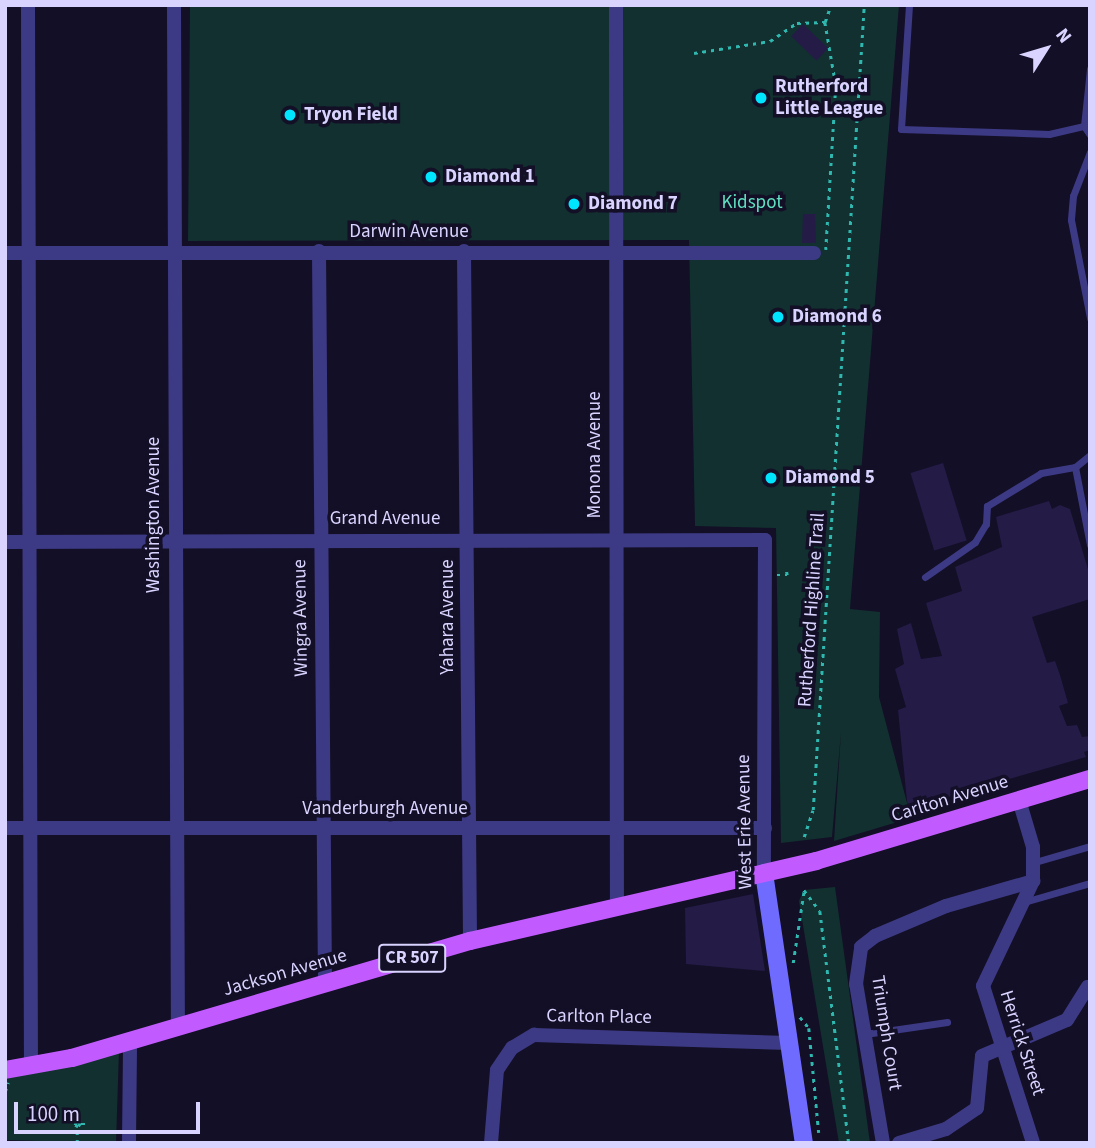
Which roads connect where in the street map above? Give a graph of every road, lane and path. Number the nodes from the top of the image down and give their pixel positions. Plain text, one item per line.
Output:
1 (28, 5) edge
2 (174, 5) edge
3 (616, 5) edge
4 (831, 5) edge
5 (864, 5) edge
6 (909, 5) edge
7 (825, 22) junction
8 (694, 53) dead end
9 (1090, 69) edge
10 (1084, 126) junction
11 (1090, 135) edge
12 (1090, 152) edge
13 (172, 251) junction
14 (319, 251) junction
15 (464, 251) junction
16 (5, 253) edge
17 (30, 253) junction
18 (814, 253) joint
19 (616, 254) junction
20 (1090, 318) edge
21 (1090, 455) edge
22 (1075, 467) junction
23 (466, 538) junction
24 (614, 538) junction
25 (173, 539) junction
26 (319, 539) junction
27 (765, 540) joint
28 (5, 542) edge
29 (31, 542) junction
30 (1090, 545) edge
31 (925, 577) dead end
32 (1090, 779) edge
33 (1019, 800) junction
34 (469, 827) junction
35 (616, 827) junction
36 (5, 828) edge
37 (29, 828) junction
38 (178, 828) junction
39 (765, 828) junction
40 (323, 829) junction
41 (804, 837) dead end
42 (1090, 846) edge
43 (822, 860) joint
44 (1035, 862) junction
45 (764, 873) junction
46 (1033, 881) junction
47 (1090, 883) edge
48 (1023, 902) junction
49 (617, 906) junction
50 (470, 941) junction
51 (793, 967) dead end
52 (325, 984) junction
53 (1088, 987) dead end
54 (796, 1012) dead end
55 (947, 1022) dead end
56 (178, 1025) junction
57 (865, 1034) junction
58 (130, 1040) junction
59 (789, 1043) junction
60 (1002, 1044) junction
61 (31, 1067) junction
62 (5, 1070) edge
63 (90, 1124) dead end
64 (811, 1141) edge
65 (78, 1143) edge
66 (129, 1143) edge
67 (491, 1143) edge
68 (849, 1143) edge
69 (884, 1143) edge
70 (899, 1143) edge
71 (1033, 1143) edge

1 - 17 street
2 - 13 street, Washington Avenue
3 - 19 street, Monona Avenue
4 - 7 path
5 - 41 path, Rutherford Highline Trail
6 - 10 lane
7 - 8 path
7 - 18 path
9 - 10 lane
10 - 11 lane
12 - 20 lane
13 - 14 street, Darwin Avenue
13 - 17 street, Darwin Avenue
13 - 25 street, Washington Avenue
14 - 15 street, Darwin Avenue
14 - 26 street, Wingra Avenue
15 - 19 street, Darwin Avenue
15 - 23 street, Yahara Avenue
16 - 17 street, Darwin Avenue
17 - 29 street
18 - 19 street, Darwin Avenue
19 - 24 street, Monona Avenue
21 - 22 lane
22 - 30 lane
22 - 31 lane
23 - 24 street, Grand Avenue
23 - 26 street, Grand Avenue
23 - 34 street, Yahara Avenue
24 - 27 street, Grand Avenue
24 - 35 street, Monona Avenue
25 - 26 street, Grand Avenue
25 - 29 street, Grand Avenue
25 - 38 street, Washington Avenue
26 - 40 street, Wingra Avenue
27 - 39 street, West Erie Avenue
28 - 29 street, Grand Avenue
29 - 37 street
32 - 33 main road, Carlton Avenue / CR 507
33 - 43 main road, Carlton Avenue / CR 507
33 - 44 street, Herrick Street
34 - 35 street, Vanderburgh Avenue
34 - 40 street, Vanderburgh Avenue
34 - 50 street, Yahara Avenue
35 - 39 street, Vanderburgh Avenue
35 - 49 street, Monona Avenue
36 - 37 street, Vanderburgh Avenue
37 - 38 street, Vanderburgh Avenue
37 - 61 street
38 - 40 street, Vanderburgh Avenue
38 - 56 street, Washington Avenue
39 - 45 street, West Erie Avenue
40 - 52 street, Wingra Avenue
42 - 44 lane
43 - 45 main road, Jackson Avenue / CR 507
44 - 46 street, Herrick Street
45 - 49 main road, Jackson Avenue / CR 507
45 - 59 street, West Erie Avenue
46 - 48 street, Herrick Street
46 - 57 street, Triumph Court
47 - 48 lane
48 - 60 street, Herrick Street
49 - 50 main road, Jackson Avenue / CR 507
50 - 52 main road, Jackson Avenue / CR 507
51 - 68 path
52 - 56 main road, Jackson Avenue / CR 507
53 - 60 street
54 - 64 path
55 - 57 lane
56 - 58 main road, Jackson Avenue / CR 507
57 - 69 street, Triumph Court
58 - 61 main road, Jackson Avenue / CR 507
58 - 66 street
59 - 64 street, West Erie Avenue
59 - 67 street, Carlton Place
60 - 70 street
60 - 71 street, Herrick Street
61 - 62 main road, Jackson Avenue / CR 507
63 - 65 path

